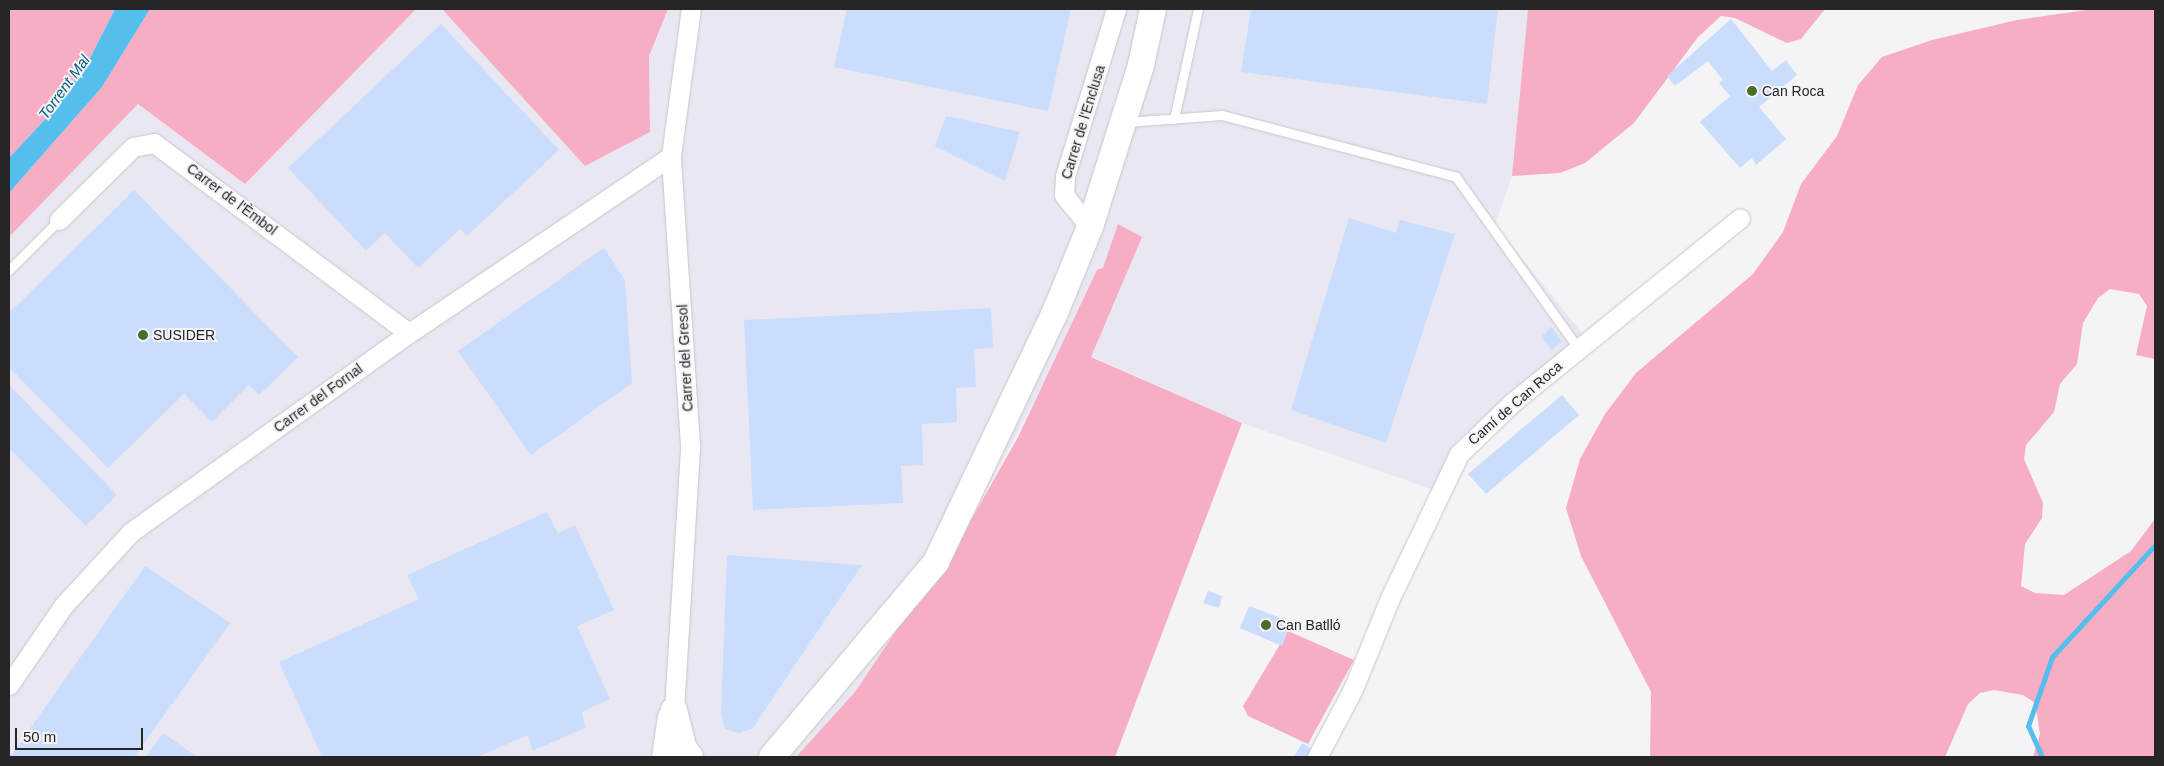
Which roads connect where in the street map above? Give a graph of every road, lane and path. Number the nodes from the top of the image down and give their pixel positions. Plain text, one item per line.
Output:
1 (691, 9) edge
2 (1116, 9) edge
3 (1153, 9) edge
4 (1198, 9) edge
5 (1174, 119) junction
6 (1123, 122) junction
7 (671, 156) junction
8 (1740, 218) dead end
9 (59, 220) joint
10 (1090, 227) junction
11 (9, 270) edge
12 (409, 333) junction
13 (1578, 348) junction
14 (9, 685) edge
15 (674, 710) junction
16 (777, 751) edge
17 (665, 757) edge
18 (690, 757) edge
19 (759, 757) edge
20 (1317, 757) edge

1 - 7 street, Carrer del Gresol
2 - 10 street, Carrer de l'Enclusa
3 - 6 street
4 - 5 lane
5 - 6 lane
5 - 13 lane
6 - 10 street
7 - 12 street, Carrer del Fornal
7 - 15 street, Carrer del Gresol
8 - 13 street, Camí de Can Roca
9 - 11 lane
9 - 12 street, Carrer de l'Èmbol
10 - 16 street
12 - 14 street, Carrer del Fornal
13 - 20 street, Camí de Can Roca
15 - 17 street
15 - 18 street
16 - 19 street

